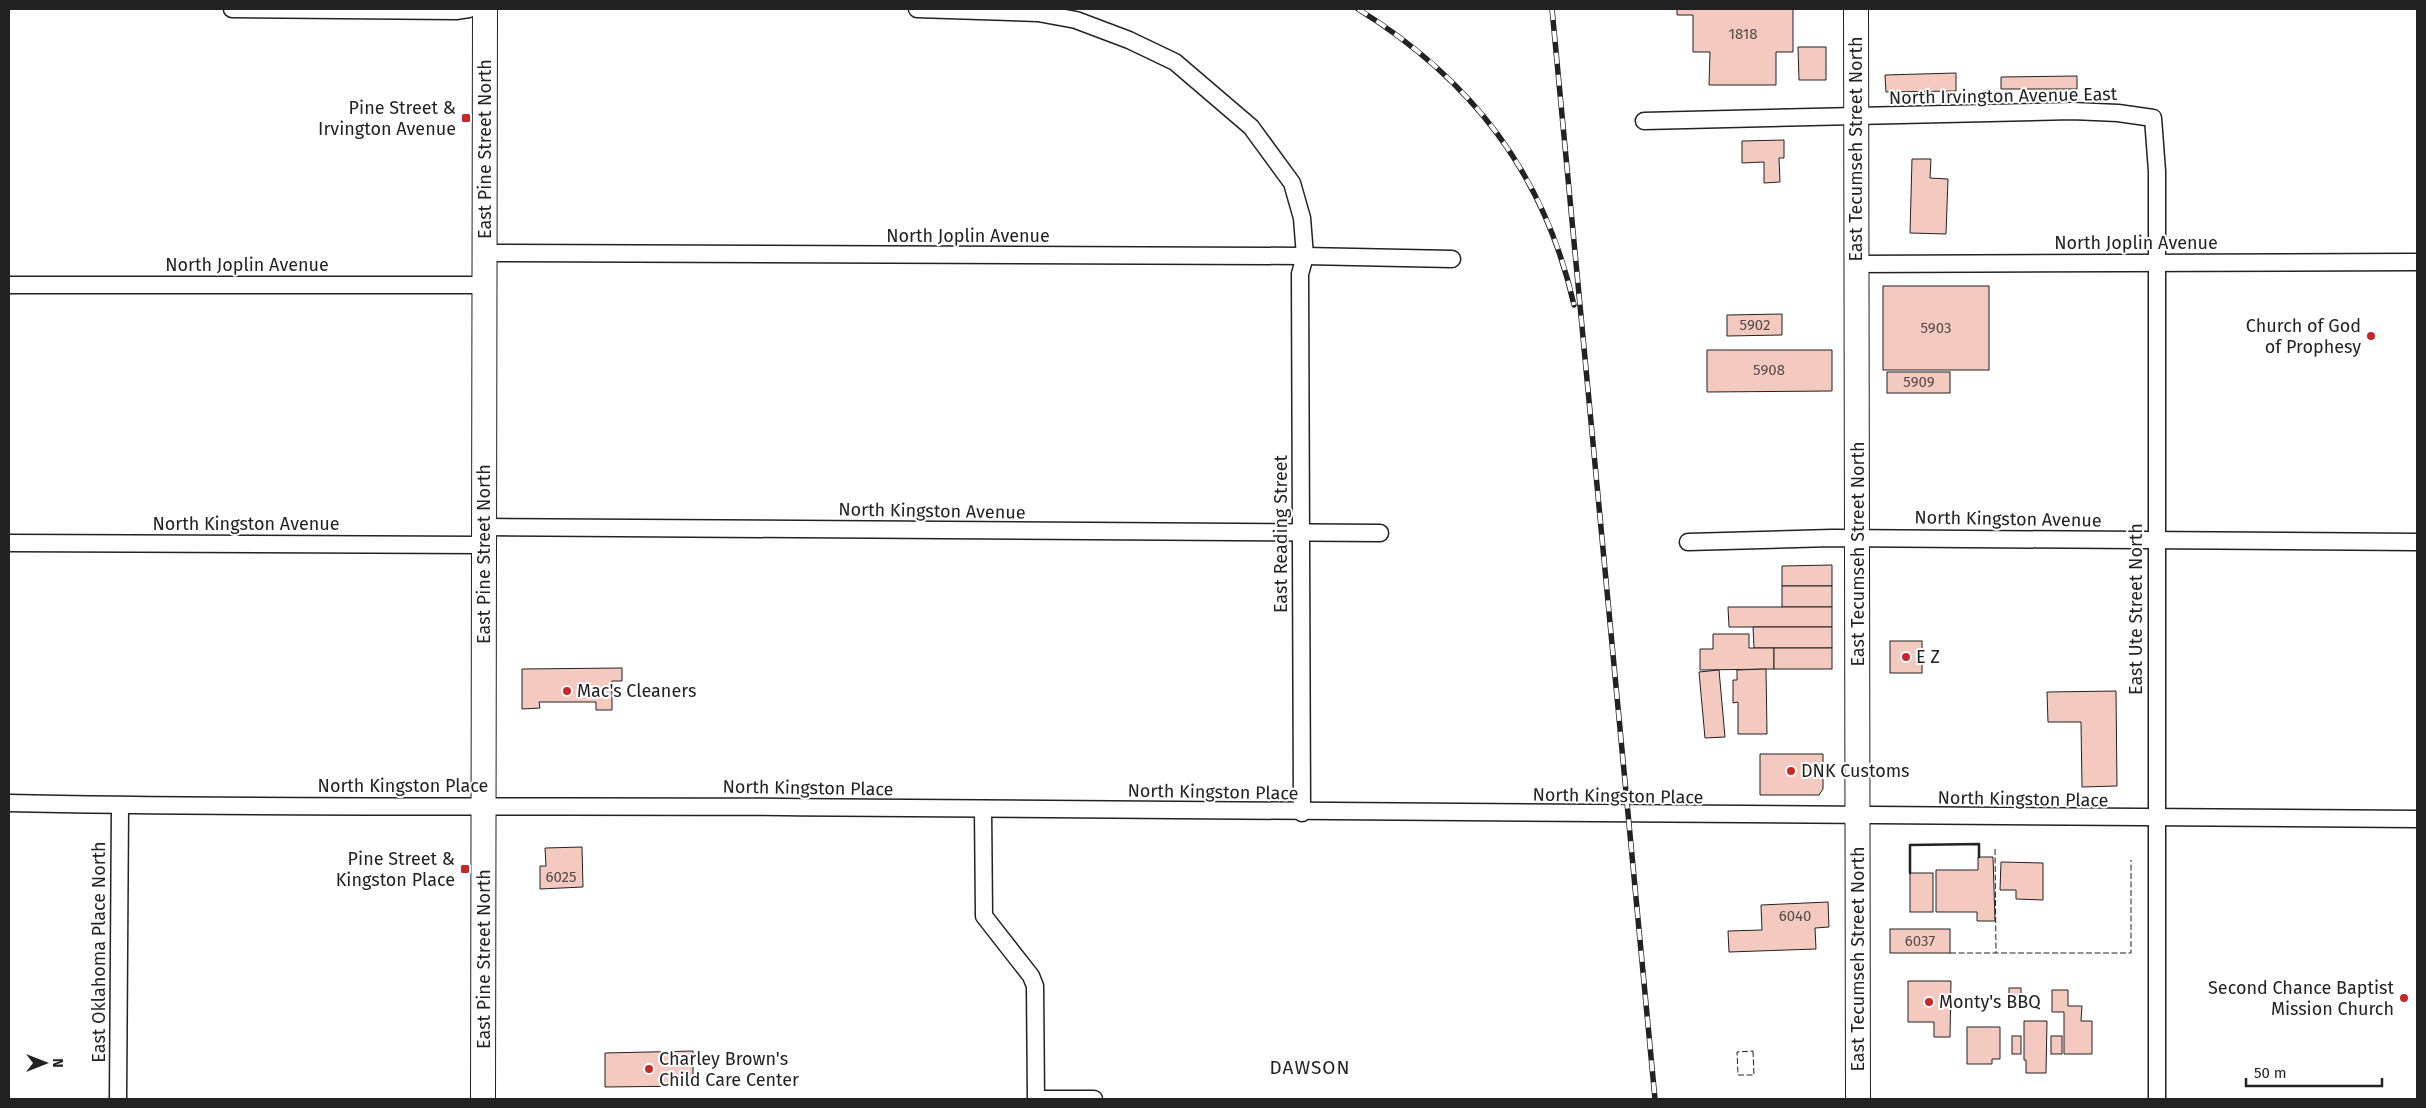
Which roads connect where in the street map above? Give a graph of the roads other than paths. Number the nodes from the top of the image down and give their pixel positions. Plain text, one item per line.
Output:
1 (232, 9) edge
2 (469, 9) edge
3 (485, 9) edge
4 (917, 9) edge
5 (1856, 9) edge
6 (1856, 118) junction
7 (2153, 118) joint
8 (1644, 121) dead end
9 (485, 253) junction
10 (1305, 256) junction
11 (1452, 259) dead end
12 (2417, 262) edge
13 (1855, 264) junction
14 (2156, 264) junction
15 (9, 285) edge
16 (484, 285) junction
17 (1380, 533) dead end
18 (1301, 534) junction
19 (484, 536) junction
20 (1858, 538) junction
21 (2157, 541) junction
22 (1688, 542) dead end
23 (2417, 542) edge
24 (9, 543) edge
25 (9, 803) edge
26 (120, 806) junction
27 (485, 806) junction
28 (982, 809) junction
29 (1302, 813) junction
30 (1858, 817) junction
31 (2417, 819) edge
32 (2156, 820) junction
33 (118, 1099) edge
34 (483, 1099) edge
35 (1036, 1099) edge
36 (1094, 1099) edge
37 (1858, 1099) edge
38 (2157, 1099) edge

1 - 2 street
3 - 9 street, East Pine Street North
4 - 10 street
5 - 6 street, East Tecumseh Street North
6 - 7 street, North Irvington Avenue East
6 - 8 street, North Irvington Avenue East
6 - 13 street, East Tecumseh Street North
7 - 14 street, East Ute Street North
9 - 10 street, North Joplin Avenue
9 - 16 street, East Pine Street North
10 - 11 street, North Joplin Avenue
10 - 18 street, East Reading Street
12 - 14 street, North Joplin Avenue
13 - 14 street, North Joplin Avenue
13 - 20 street, East Tecumseh Street North
14 - 21 street, East Ute Street North
15 - 16 street, North Joplin Avenue
16 - 19 street, East Pine Street North
17 - 18 street, North Kingston Avenue
18 - 19 street, North Kingston Avenue
18 - 29 street, East Reading Street
19 - 24 street, North Kingston Avenue
19 - 27 street, East Pine Street North
20 - 21 street, North Kingston Avenue
20 - 22 street, North Kingston Avenue
20 - 30 street, East Tecumseh Street North
21 - 23 street, North Kingston Avenue
21 - 32 street, East Ute Street North
25 - 26 street, North Kingston Place
26 - 27 street, North Kingston Place
26 - 33 street, East Oklahoma Place North
27 - 28 street, North Kingston Place
27 - 34 street, East Pine Street North
28 - 29 street, North Kingston Place
28 - 35 street
29 - 30 street, North Kingston Place
30 - 32 street, North Kingston Place
30 - 37 street, East Tecumseh Street North
31 - 32 street, North Kingston Place
32 - 38 street, East Ute Street North
35 - 36 street

